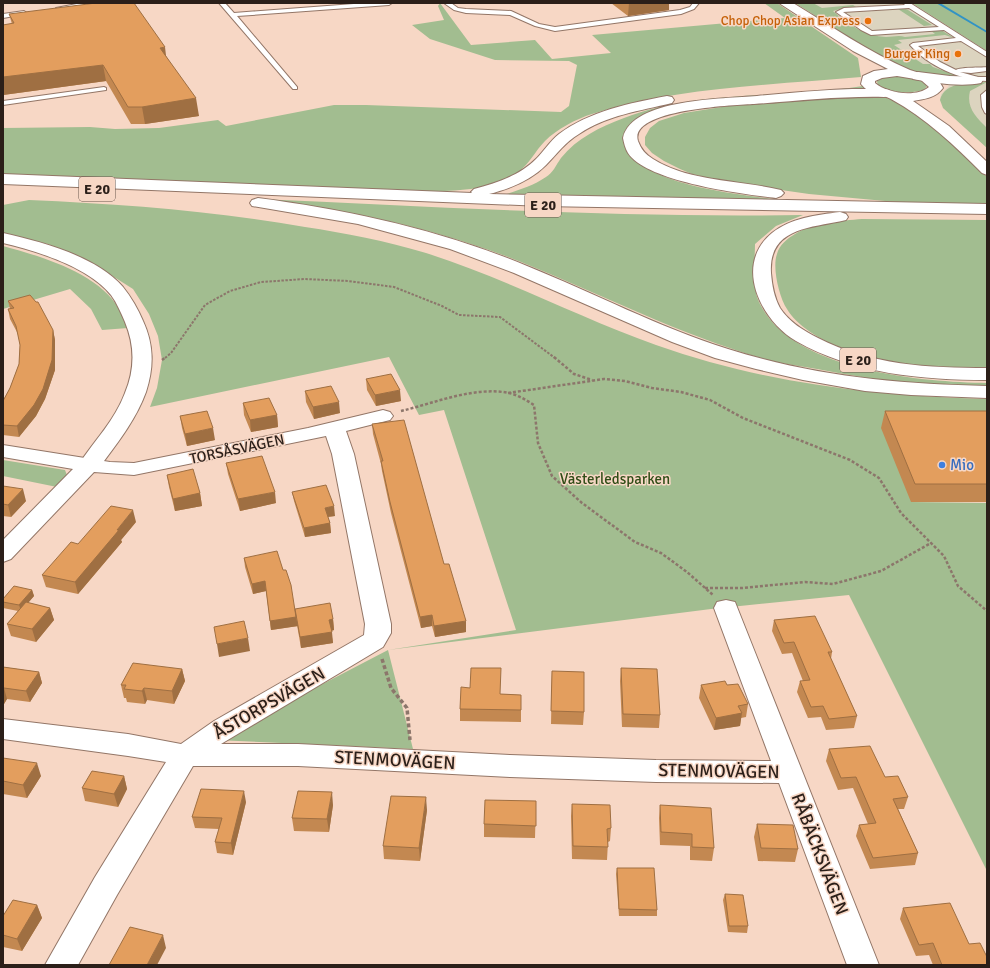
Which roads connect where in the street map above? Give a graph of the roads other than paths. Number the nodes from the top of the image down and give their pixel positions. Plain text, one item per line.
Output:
1 (94, 3) edge
2 (222, 3) edge
3 (389, 3) edge
4 (447, 3) edge
5 (696, 3) edge
6 (785, 3) edge
7 (908, 4) edge
8 (55, 8) edge
9 (33, 12) edge
10 (232, 15) junction
11 (3, 16) edge
12 (945, 28) junction
13 (839, 38) junction
14 (961, 40) junction
15 (944, 41) junction
16 (960, 47) dead end
17 (987, 55) edge
18 (945, 67) junction
19 (987, 70) edge
20 (914, 75) junction
21 (872, 76) junction
22 (982, 80) edge
23 (295, 88) dead end
24 (104, 89) dead end
25 (934, 91) junction
26 (987, 92) edge
27 (888, 94) junction
28 (3, 103) edge
29 (987, 112) edge
30 (987, 155) edge
31 (987, 170) edge
32 (3, 179) edge
33 (3, 186) edge
34 (192, 193) junction
35 (423, 197) junction
36 (900, 210) junction
37 (980, 212) edge
38 (3, 238) edge
39 (987, 374) edge
40 (987, 392) edge
41 (382, 416) road end
42 (334, 427) junction
43 (3, 451) edge
44 (90, 464) junction
45 (3, 554) edge
46 (726, 608) road end
47 (3, 728) edge
48 (185, 755) junction
49 (789, 772) junction
50 (61, 965) edge
51 (862, 965) edge

1 - 8 lane
2 - 10 lane
3 - 10 lane
4 - 5 lane
6 - 13 main road
7 - 12 lane
7 - 12 lane
9 - 11 lane
10 - 23 lane
12 - 14 lane
13 - 20 main road
13 - 21 main road
14 - 15 lane
14 - 17 lane
15 - 16 lane
15 - 18 lane
18 - 19 lane
18 - 22 lane
20 - 21 main road
20 - 22 main road
20 - 25 main road
21 - 27 main road
21 - 35 main road, E 20
22 - 25 main road
24 - 28 lane
25 - 27 main road
25 - 30 main road
26 - 29 lane
27 - 31 main road
27 - 36 main road, E 20
32 - 35 main road, E 20
33 - 34 main road, E 20
34 - 36 main road, E 20
34 - 40 main road, E 20
35 - 36 main road, E 20
36 - 37 main road, E 20
36 - 39 main road, E 20
38 - 44 main road
41 - 42 main road, TORSÅSVÄGEN
42 - 44 main road, TORSÅSVÄGEN
42 - 48 main road, ÅSTORPSVÄGEN
43 - 44 main road, TORSÅSVÄGEN
44 - 45 main road
46 - 49 main road, RÅBÄCKSVÄGEN
47 - 48 main road, STENMOVÄGEN
48 - 49 main road, STENMOVÄGEN
48 - 50 main road, ÅSTORPSVÄGEN
49 - 51 main road, RÅBÄCKSVÄGEN

